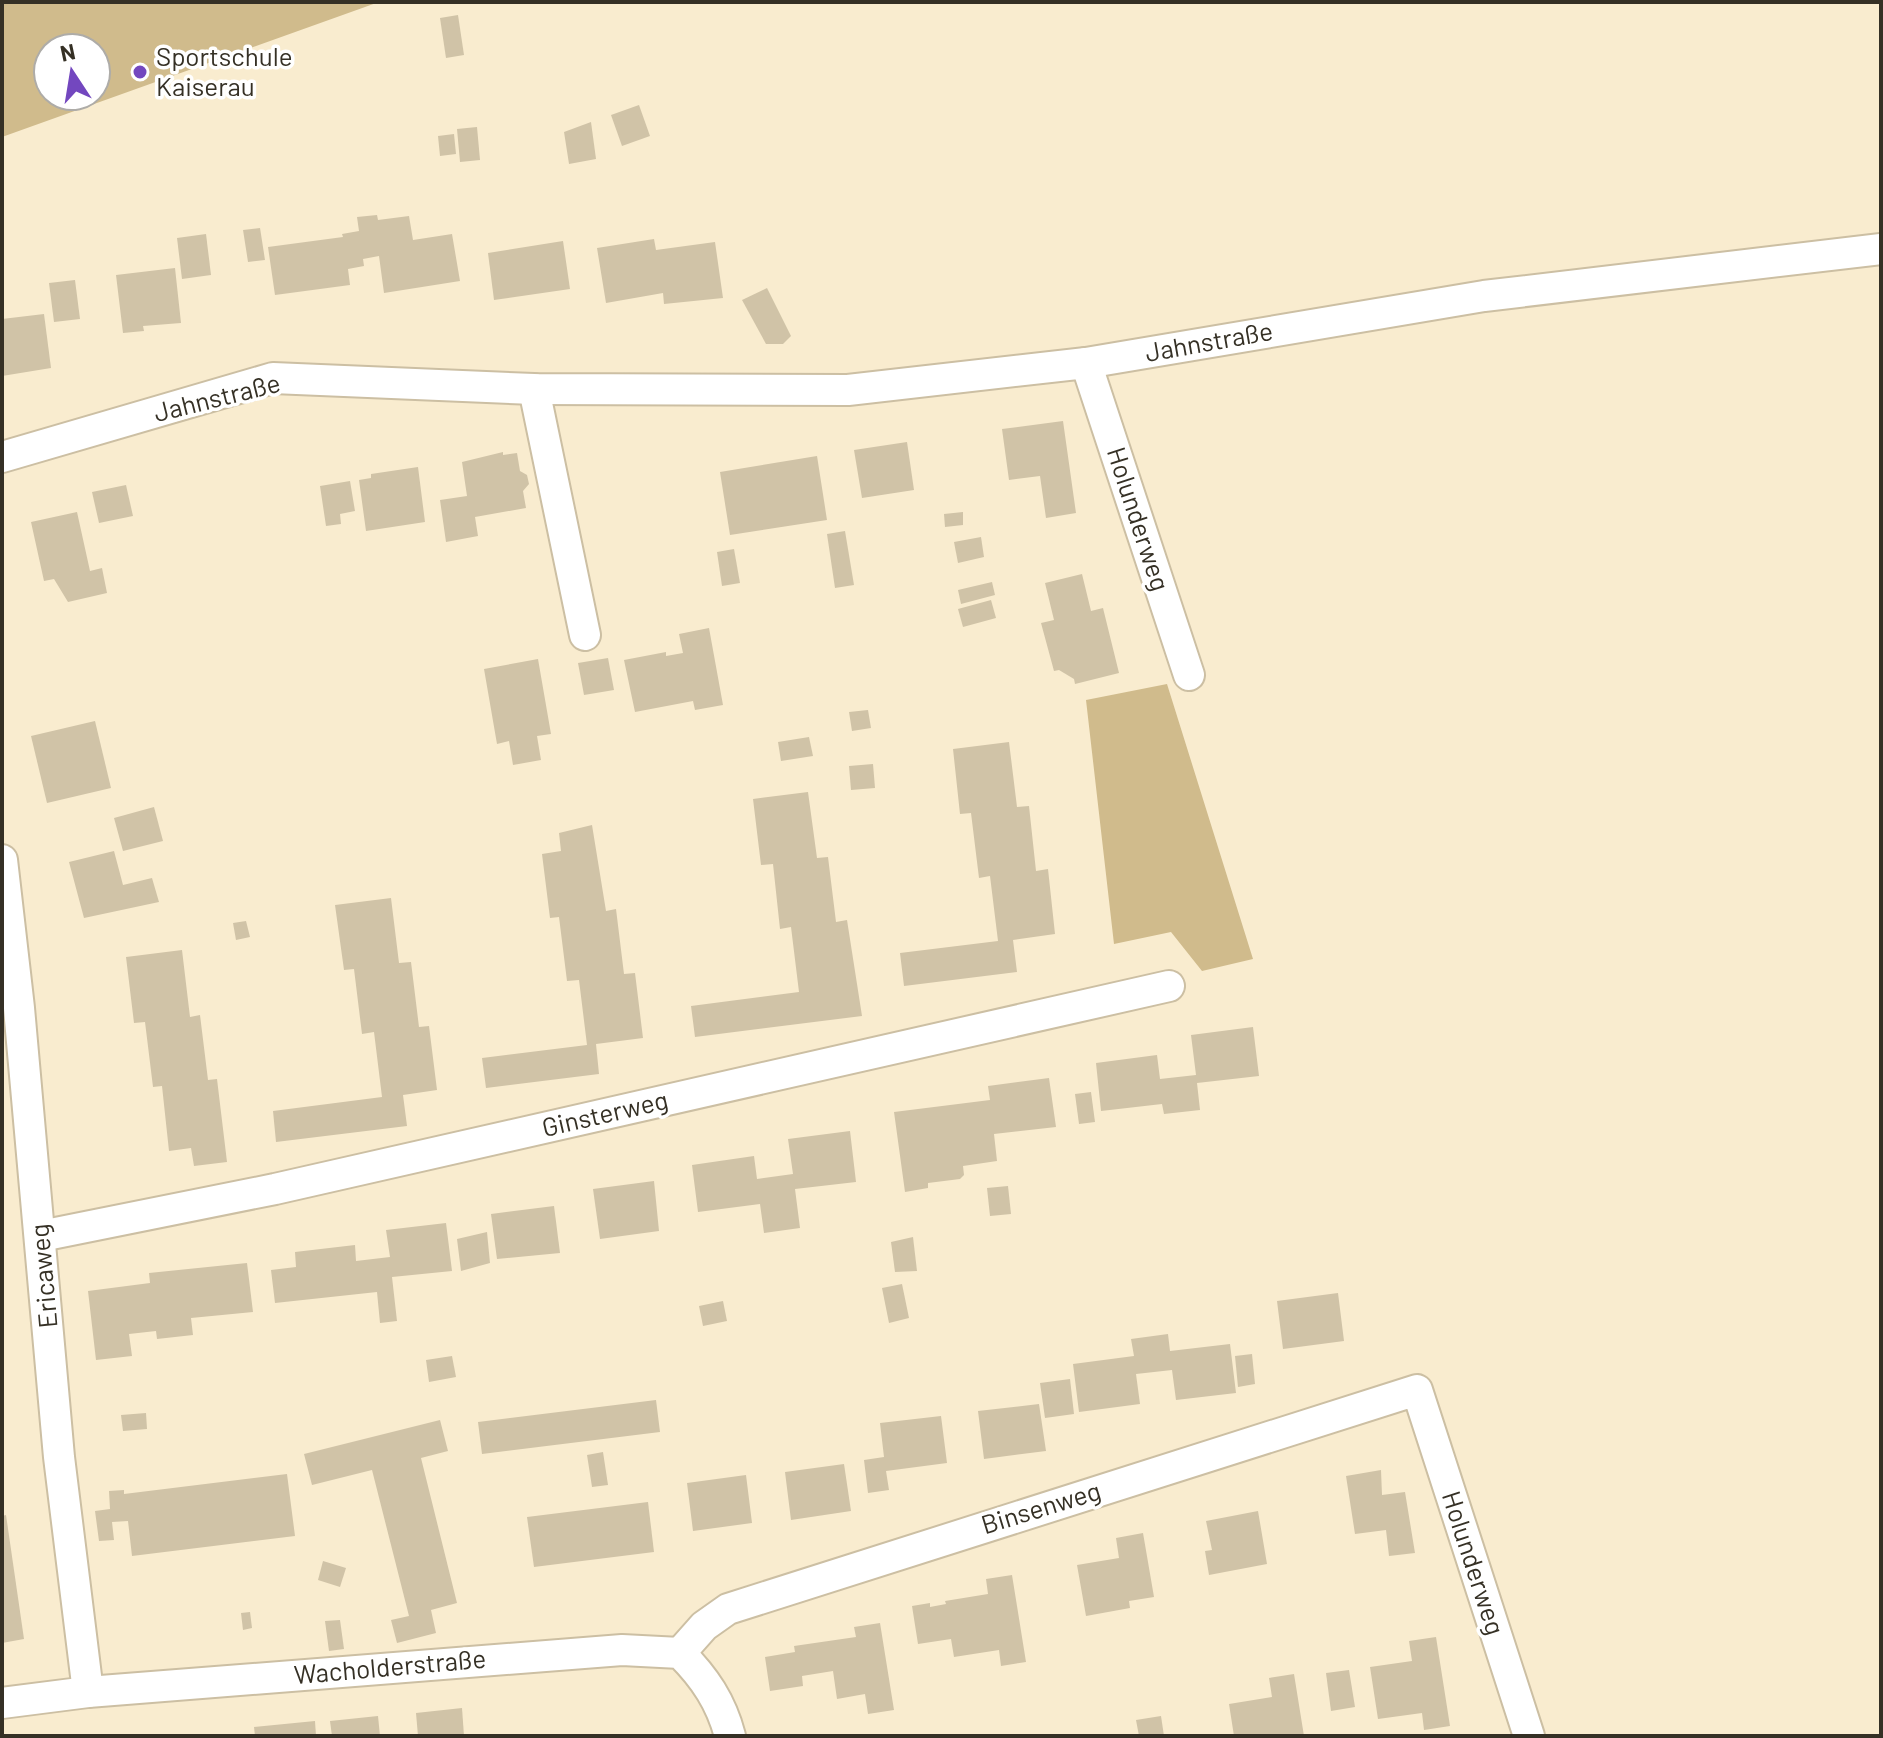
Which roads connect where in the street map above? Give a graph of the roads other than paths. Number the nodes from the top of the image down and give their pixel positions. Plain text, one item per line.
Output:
1 (1881, 249) edge
2 (1086, 363) junction
3 (534, 389) junction
4 (2, 457) edge
5 (585, 635) dead end
6 (1189, 675) dead end
7 (2, 860) edge
8 (1169, 986) dead end
9 (11, 1010) edge
10 (41, 1236) junction
11 (1417, 1390) joint
12 (680, 1653) junction
13 (88, 1692) junction
14 (2, 1703) edge
15 (730, 1736) edge
16 (1529, 1736) edge

1 - 2 street, Jahnstraße
2 - 3 street, Jahnstraße
2 - 6 street, Holunderweg
3 - 4 street, Jahnstraße
3 - 5 street
7 - 9 street, Ericaweg
8 - 10 street, Ginsterweg
9 - 10 street, Ericaweg
10 - 13 street, Ericaweg
11 - 12 street, Binsenweg
11 - 16 street, Holunderweg
12 - 13 street, Wacholderstraße
12 - 15 street
13 - 14 street, Wacholderstraße

